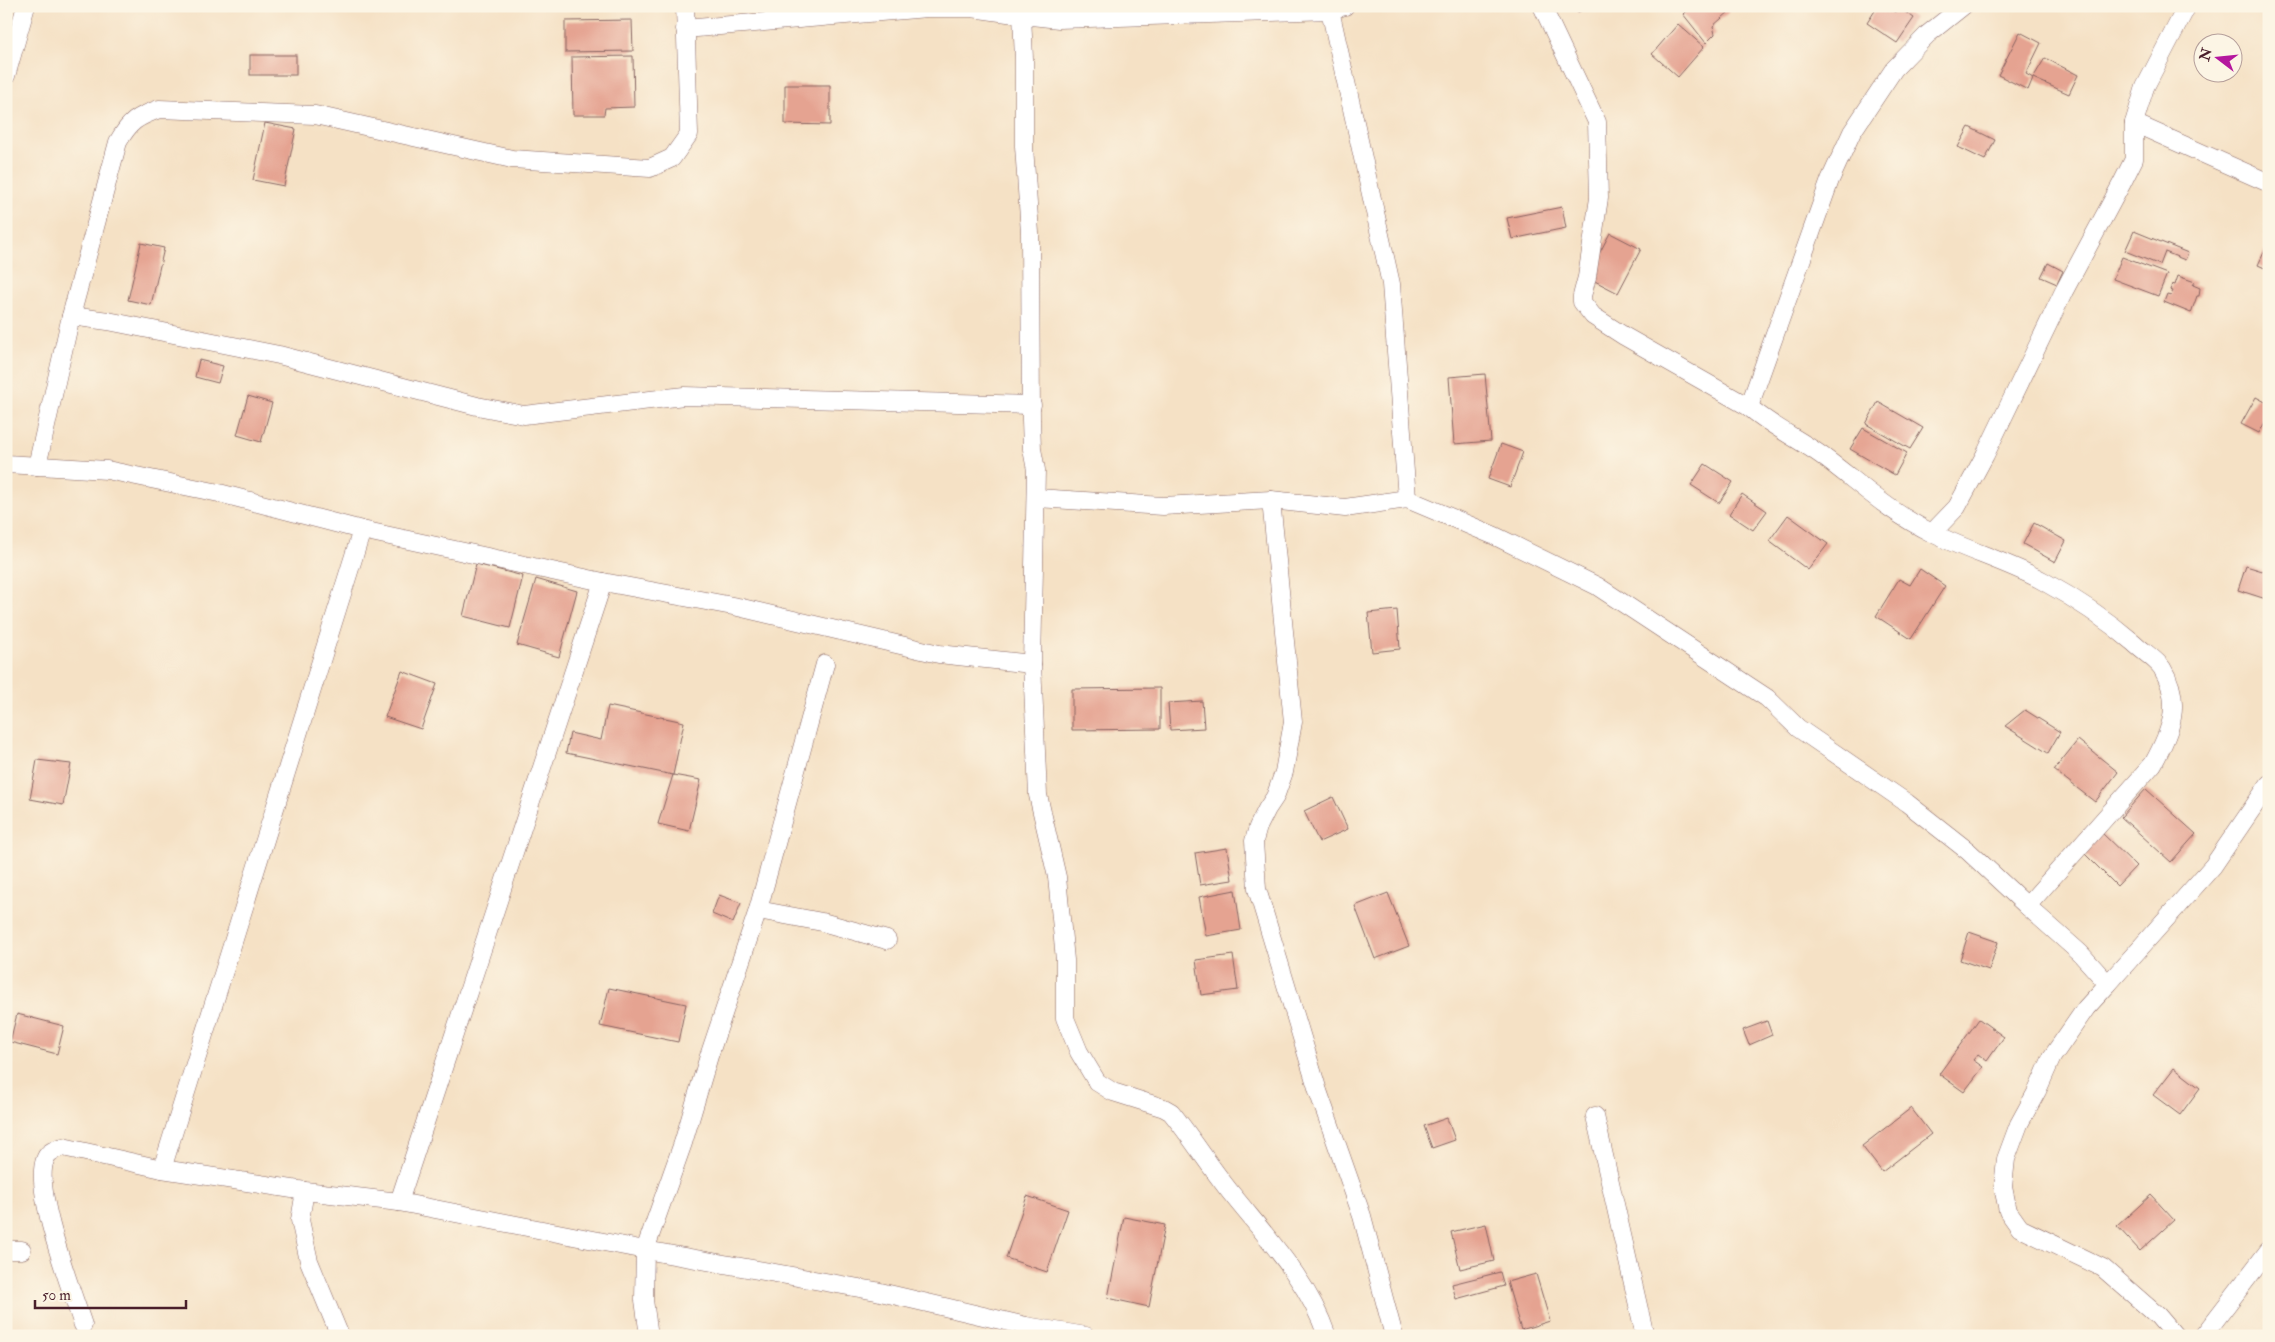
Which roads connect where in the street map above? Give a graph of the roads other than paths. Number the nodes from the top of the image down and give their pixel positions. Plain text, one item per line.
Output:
1 (26, 6) edge
2 (684, 6) edge
3 (1542, 6) edge
4 (1963, 6) edge
5 (2187, 6) edge
6 (1337, 8) edge
7 (1022, 15) junction
8 (685, 29) junction
9 (6, 76) edge
10 (2134, 123) junction
11 (2269, 183) edge
12 (71, 316) junction
13 (1032, 405) junction
14 (1749, 407) junction
15 (6, 464) edge
16 (37, 466) junction
17 (1037, 498) junction
18 (1407, 499) junction
19 (1271, 500) junction
20 (362, 530) junction
21 (1932, 533) junction
22 (603, 582) junction
23 (825, 664) dead end
24 (1032, 664) junction
25 (2269, 784) edge
26 (2026, 906) junction
27 (758, 910) junction
28 (887, 940) dead end
29 (2108, 984) junction
30 (1595, 1116) dead end
31 (162, 1169) junction
32 (305, 1191) junction
33 (398, 1202) junction
34 (645, 1250) junction
35 (2269, 1250) edge
36 (83, 1325) dead end
37 (340, 1336) edge
38 (649, 1336) edge
39 (1086, 1336) edge
40 (1327, 1336) edge
41 (1394, 1336) edge
42 (1645, 1336) edge
43 (2175, 1336) edge
44 (2203, 1336) edge

1 - 9 street
2 - 8 street
3 - 14 street
4 - 14 street
5 - 10 street
6 - 7 street
6 - 18 street
7 - 8 street
7 - 13 street
8 - 12 street
10 - 11 street
10 - 21 street
12 - 13 street
12 - 16 street
13 - 17 street
14 - 21 street
15 - 16 street
16 - 20 street
17 - 19 street
17 - 24 street
18 - 19 street
18 - 26 street
19 - 41 street
20 - 22 street
20 - 31 street
21 - 26 street
22 - 24 street
22 - 33 street
23 - 27 street
24 - 40 street
25 - 29 street
26 - 29 street
27 - 28 street
27 - 34 street
29 - 43 street
30 - 42 street
31 - 32 street
31 - 36 street
32 - 33 street
32 - 37 street
33 - 34 street
34 - 38 street
34 - 39 street
35 - 44 street

